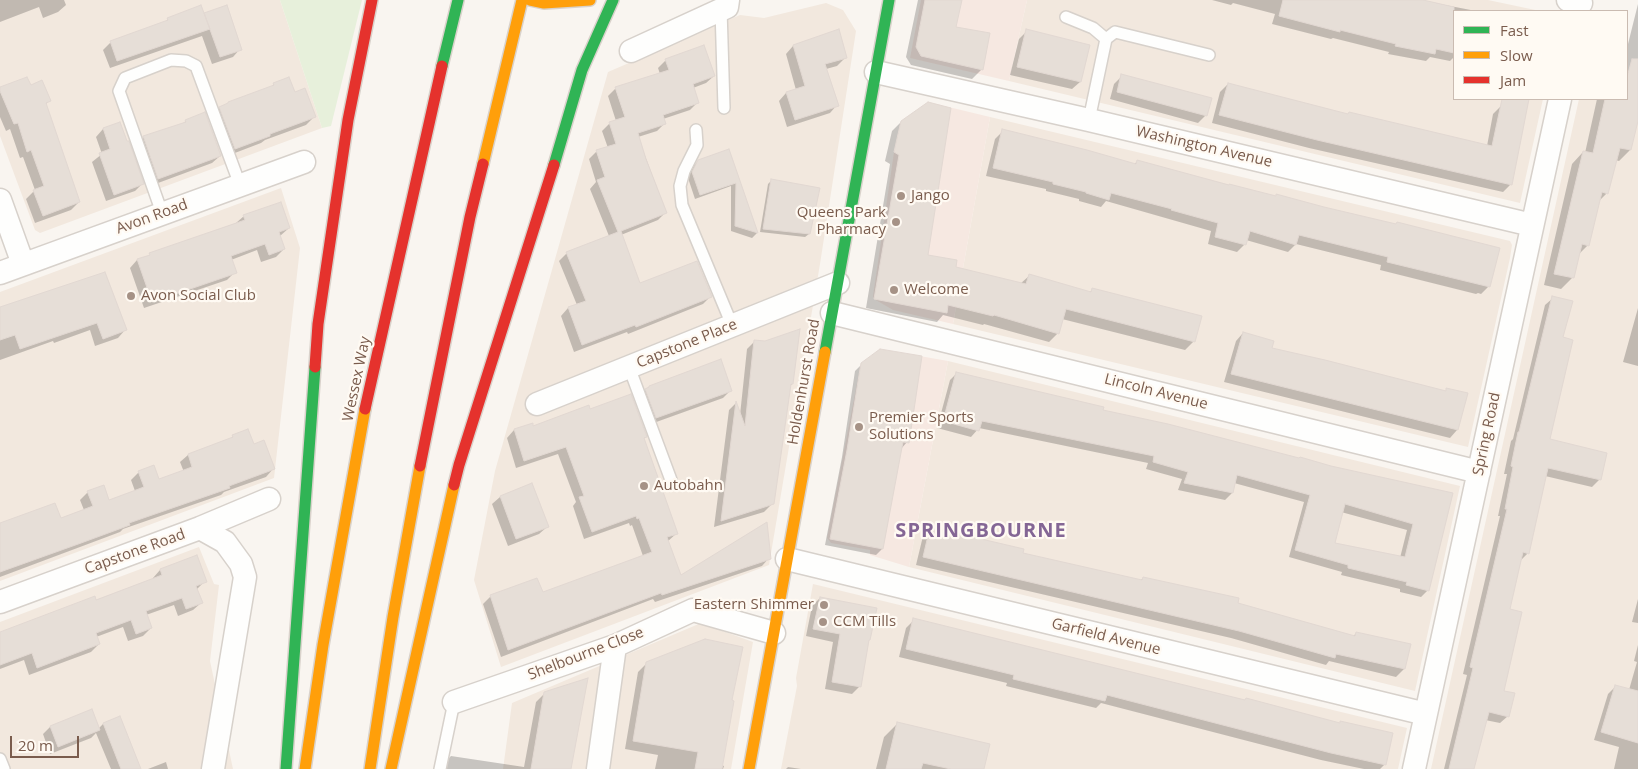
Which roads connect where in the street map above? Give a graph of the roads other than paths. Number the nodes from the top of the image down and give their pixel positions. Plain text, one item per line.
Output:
1 (372, 0) edge
2 (458, 0) edge
3 (522, 0) edge
4 (530, 0) edge
5 (590, 0) edge
6 (613, 0) edge
7 (889, 0) edge
8 (725, 5) edge
9 (1066, 17) dead end
10 (1106, 39) junction
11 (631, 51) dead end
12 (1209, 55) dead end
13 (876, 72) junction
14 (1560, 100) edge
15 (724, 108) dead end
16 (1090, 120) junction
17 (696, 130) dead end
18 (304, 162) dead end
19 (240, 185) junction
20 (0, 200) edge
21 (162, 213) junction
22 (1532, 225) junction
23 (23, 264) junction
24 (0, 273) edge
25 (838, 283) junction
26 (832, 313) junction
27 (732, 326) junction
28 (629, 367) junction
29 (537, 404) dead end
30 (1479, 472) junction
31 (670, 480) dead end
32 (269, 499) dead end
33 (200, 528) junction
34 (787, 559) junction
35 (0, 602) edge
36 (774, 634) junction
37 (615, 646) junction
38 (454, 702) joint
39 (1426, 714) junction
40 (0, 759) edge
41 (4, 769) edge
42 (213, 769) edge
43 (286, 769) edge
44 (305, 769) edge
45 (370, 769) edge
46 (391, 769) edge
47 (440, 769) edge
48 (598, 769) edge
49 (749, 769) edge
50 (1414, 769) edge

1 - 43 main road
2 - 44 main road, Wessex Way
3 - 45 main road
4 - 5 main road
6 - 46 main road
7 - 13 main road, Holdenhurst Road
8 - 11 street
8 - 15 lane
9 - 10 lane
10 - 12 lane
10 - 16 lane
13 - 16 street, Washington Avenue
13 - 25 main road, Holdenhurst Road
14 - 22 street, Spring Road
16 - 22 street, Washington Avenue
17 - 27 lane
18 - 19 street, Avon Road
19 - 21 street, Avon Road
19 - 21 lane
20 - 23 street
21 - 23 street, Avon Road
22 - 30 street, Spring Road
23 - 24 street, Avon Road
25 - 26 main road, Holdenhurst Road
25 - 27 street, Capstone Place
26 - 30 street, Lincoln Avenue
26 - 34 main road, Holdenhurst Road
27 - 28 street, Capstone Place
28 - 29 street, Capstone Place
28 - 31 lane
30 - 39 street, Spring Road
32 - 33 street, Capstone Road
33 - 35 street, Capstone Road
33 - 42 street
34 - 36 main road, Holdenhurst Road
34 - 39 street, Garfield Avenue
36 - 37 street, Shelbourne Close
36 - 49 main road, Holdenhurst Road
37 - 38 street, Shelbourne Close
37 - 48 street
38 - 47 lane
39 - 50 street, Spring Road
40 - 41 lane

